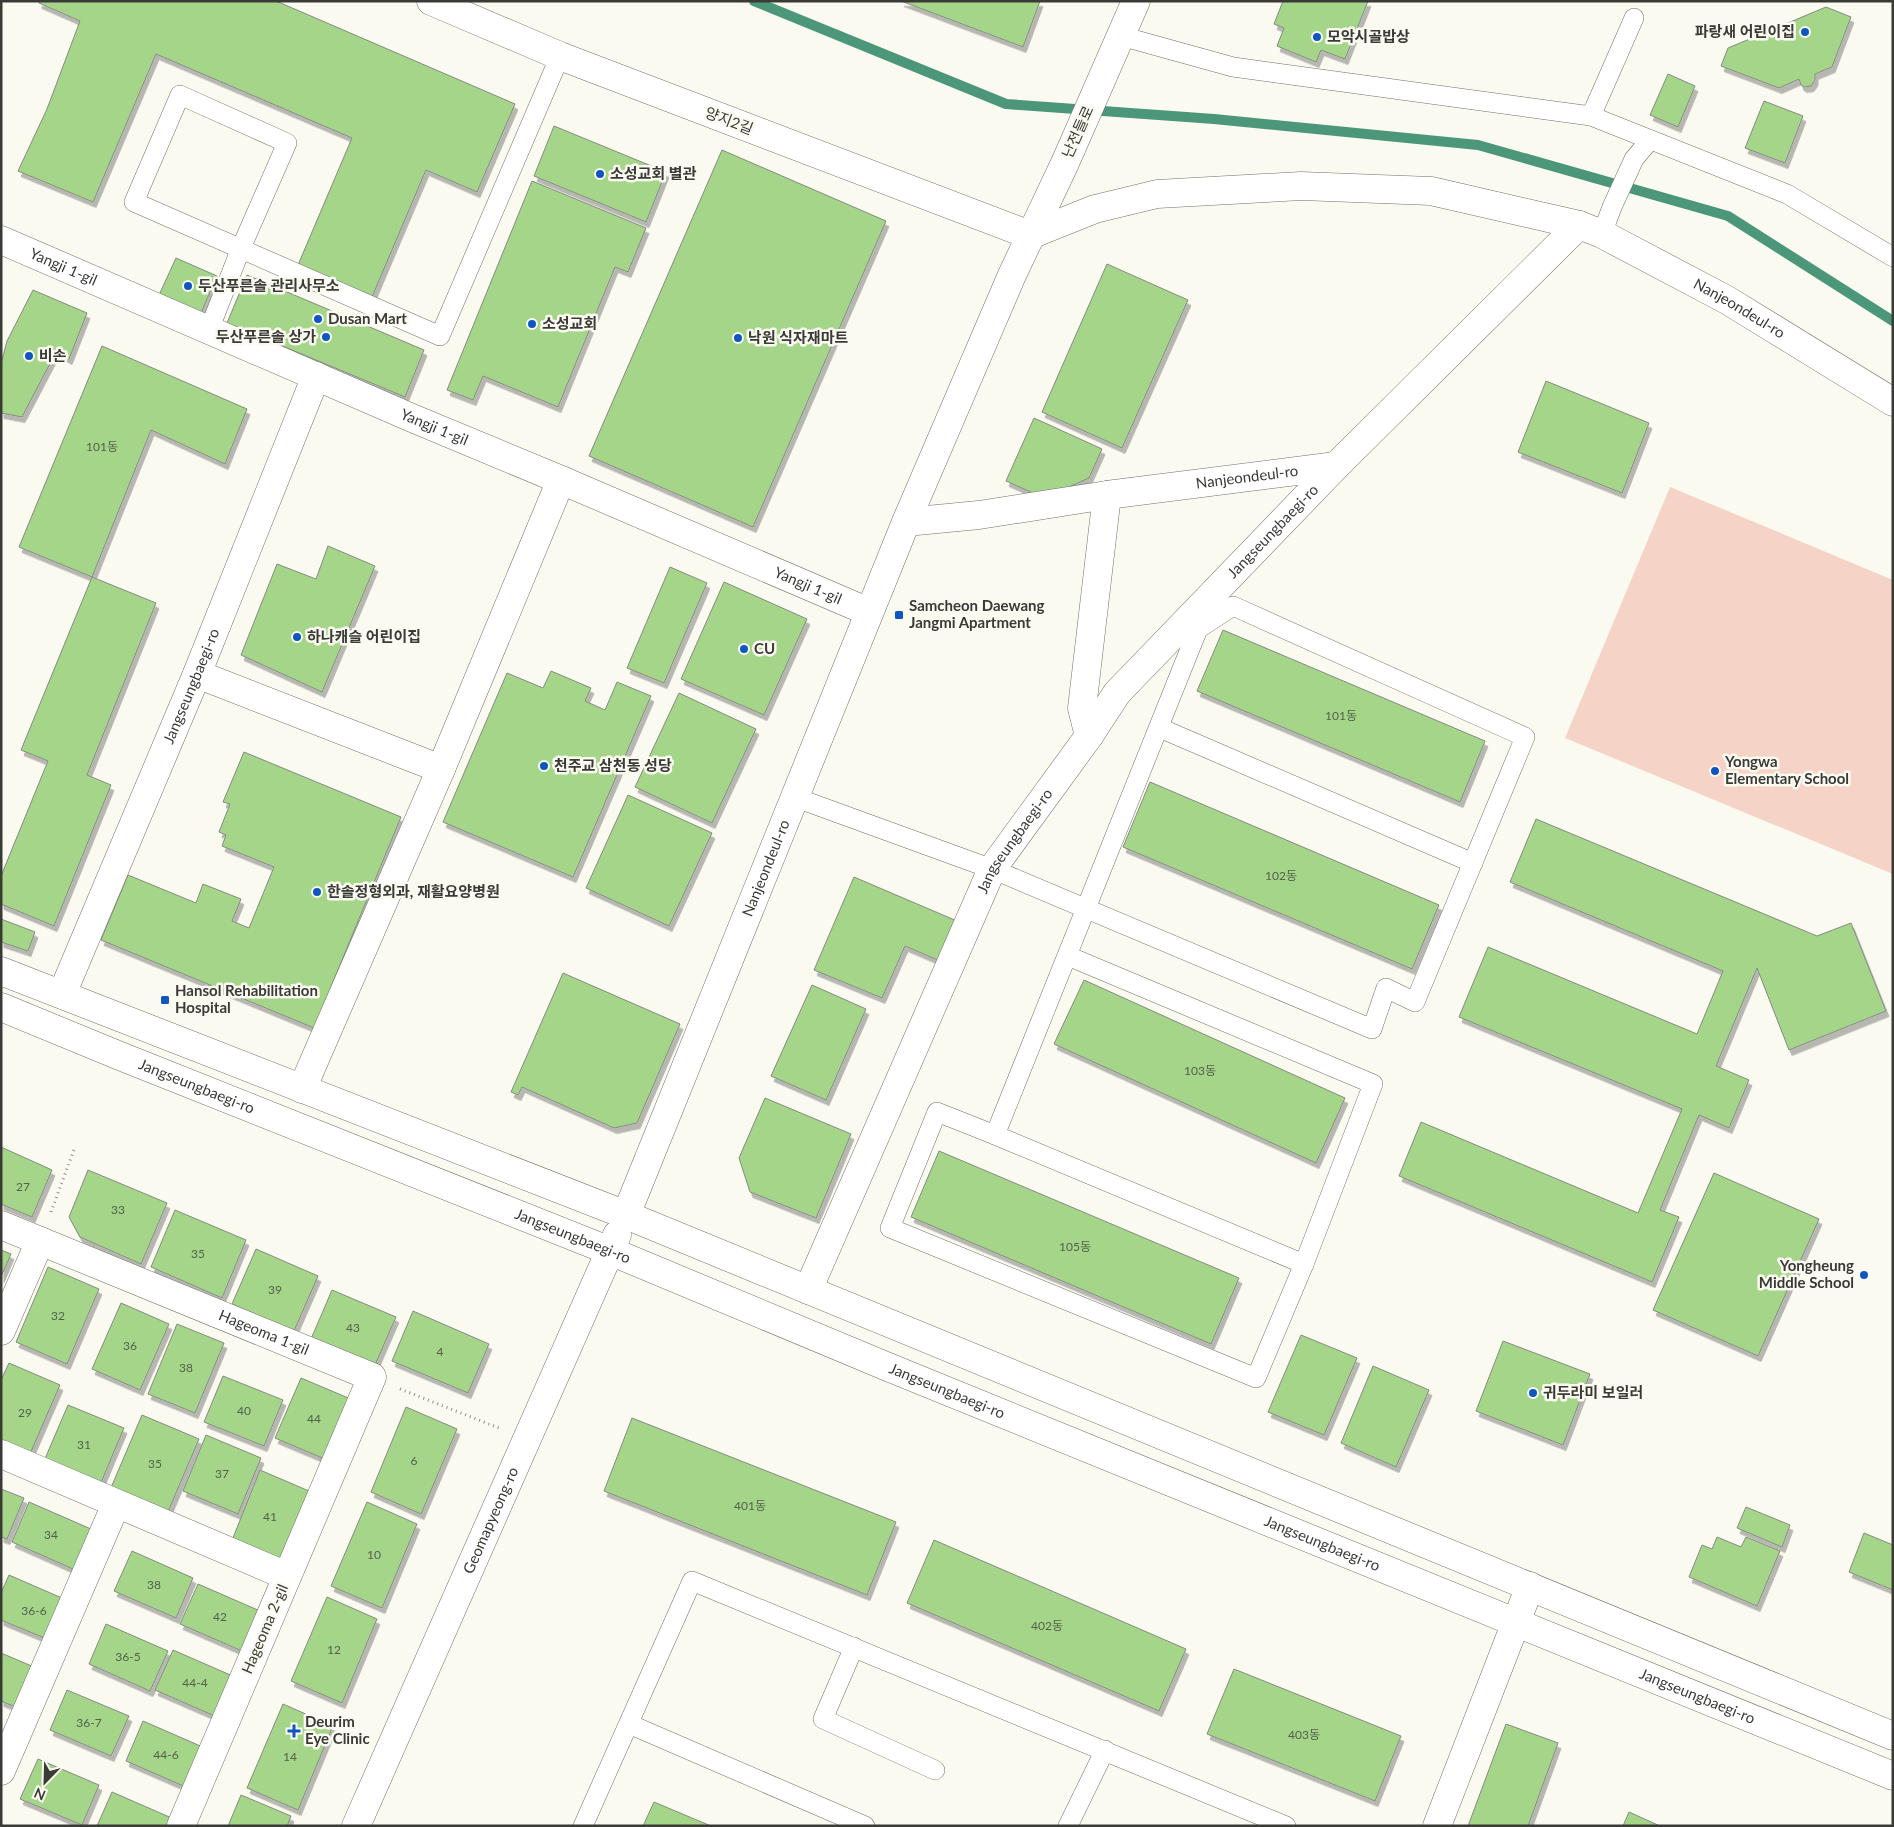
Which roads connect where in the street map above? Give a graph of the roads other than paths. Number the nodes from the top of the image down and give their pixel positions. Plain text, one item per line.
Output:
1 (431, 1) edge
2 (1136, 1) edge
3 (1634, 18) dead end
4 (1116, 47) junction
5 (560, 56) junction
6 (1591, 116) junction
7 (1650, 140) junction
8 (1045, 204) joint
9 (1590, 229) junction
10 (1030, 235) junction
11 (1, 240) edge
12 (241, 248) junction
13 (1893, 257) edge
14 (209, 330) junction
15 (316, 376) junction
16 (1893, 402) edge
17 (1336, 466) junction
18 (560, 480) junction
19 (1107, 495) junction
20 (906, 522) junction
21 (869, 612) junction
22 (197, 674) junction
23 (1160, 728) junction
24 (1090, 736) junction
25 (440, 769) junction
26 (794, 797) junction
27 (1473, 863) junction
28 (992, 869) junction
29 (1086, 909) junction
30 (1068, 956) junction
31 (1, 971) edge
32 (62, 994) junction
33 (1, 1007) edge
34 (302, 1089) junction
35 (995, 1135) junction
36 (626, 1215) junction
37 (1, 1225) edge
38 (40, 1241) junction
39 (610, 1251) junction
40 (1304, 1264) junction
41 (808, 1290) junction
42 (1, 1331) edge
43 (1, 1454) edge
44 (116, 1504) junction
45 (287, 1576) junction
46 (1530, 1586) junction
47 (1515, 1623) junction
48 (854, 1647) junction
49 (629, 1724) junction
50 (1893, 1736) edge
51 (1105, 1750) junction
52 (4, 1765) edge
53 (935, 1770) dead end
54 (1893, 1776) edge
55 (181, 1826) edge
56 (356, 1826) edge
57 (583, 1826) edge
58 (865, 1826) edge
59 (1068, 1826) edge
60 (1286, 1826) edge
61 (1437, 1826) edge

1 - 5 street, 양지2길
2 - 4 street
3 - 6 lane
4 - 6 lane
4 - 8 street, 난전들로
5 - 10 street, 양지2길
5 - 12 lane
6 - 7 lane
7 - 9 lane
7 - 13 lane
8 - 10 street, Nanjeondeul-ro
9 - 10 street, Nanjeondeul-ro
9 - 16 street, Nanjeondeul-ro
9 - 17 street
10 - 20 street, Nanjeondeul-ro
11 - 14 street, Yangji 1-gil
12 - 12 lane
12 - 14 lane
14 - 15 street, Yangji 1-gil
15 - 18 street, Yangji 1-gil
15 - 22 street, Jangseungbaegi-ro
17 - 19 street, Nanjeondeul-ro
17 - 24 street, Jangseungbaegi-ro
18 - 21 street, Yangji 1-gil
18 - 25 street
19 - 20 street, Nanjeondeul-ro
19 - 24 street
20 - 21 street, Nanjeondeul-ro
21 - 26 street, Nanjeondeul-ro
22 - 25 street
22 - 32 street, Jangseungbaegi-ro
23 - 27 lane
23 - 27 lane
23 - 29 lane
24 - 28 street, Jangseungbaegi-ro
25 - 34 street
26 - 28 lane
26 - 36 street, Nanjeondeul-ro
27 - 29 lane
28 - 29 lane
28 - 41 street, Jangseungbaegi-ro
29 - 30 lane
30 - 35 lane
30 - 40 lane
31 - 32 street
32 - 34 street
33 - 39 street, Jangseungbaegi-ro
34 - 36 street
35 - 40 lane
35 - 40 lane
36 - 39 street, Geomapyeong-ro
36 - 41 street
37 - 38 street, Hageoma 1-gil
38 - 42 street
38 - 45 street, Hageoma 1-gil
39 - 47 street, Jangseungbaegi-ro
39 - 56 street, Geomapyeong-ro
41 - 46 street
43 - 44 street, Hageoma 2-gil
44 - 45 street, Hageoma 2-gil
44 - 52 street
45 - 55 street, Hageoma 2-gil
46 - 47 street
46 - 50 street
47 - 54 street, Jangseungbaegi-ro
47 - 61 street
48 - 49 lane
48 - 51 lane
48 - 53 lane
49 - 57 lane
49 - 58 lane
51 - 59 lane
51 - 60 lane

